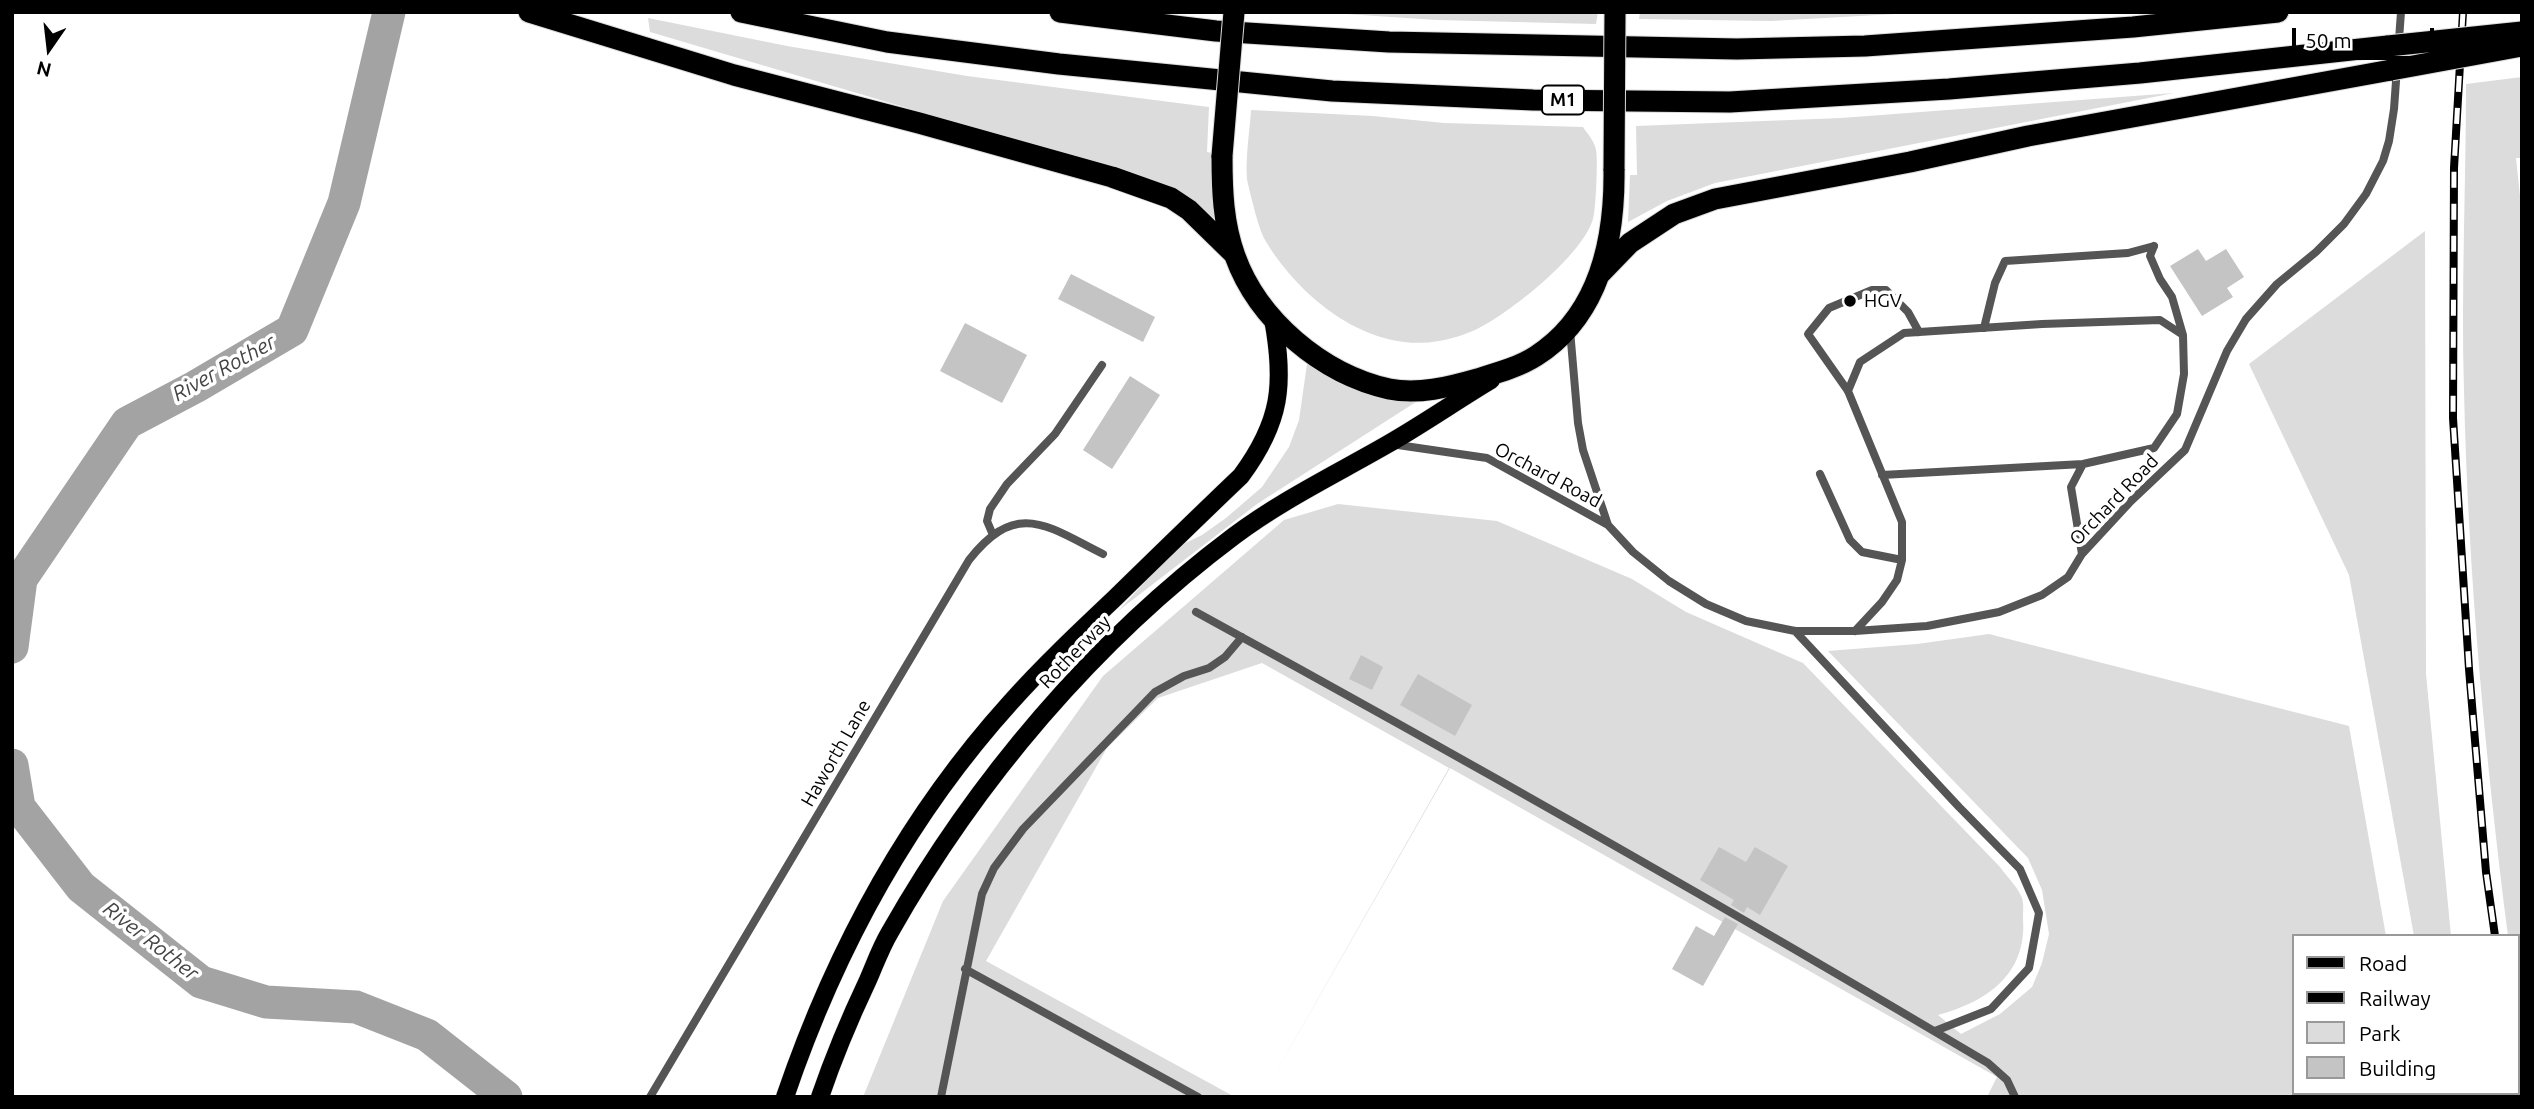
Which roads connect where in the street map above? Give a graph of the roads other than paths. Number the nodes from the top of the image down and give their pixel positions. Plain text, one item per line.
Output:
1 (529, 12) edge
2 (741, 12) edge
3 (1060, 12) edge
4 (1234, 12) edge
5 (1615, 12) edge
6 (2278, 12) edge
7 (2401, 12) edge
8 (2522, 32) edge
9 (2522, 46) edge
10 (1234, 254) junction
11 (1599, 275) junction
12 (1273, 319) junction
13 (1570, 326) junction
14 (1984, 328) junction
15 (1919, 332) junction
16 (2183, 335) junction
17 (1102, 365) dead end
18 (1506, 370) junction
19 (1848, 391) junction
20 (1388, 444) junction
21 (2082, 464) junction
22 (1820, 474) dead end
23 (1882, 475) junction
24 (1608, 525) junction
25 (993, 535) junction
26 (1103, 554) dead end
27 (2082, 554) junction
28 (1902, 560) junction
29 (1196, 612) dead end
30 (1795, 631) junction
31 (1855, 631) junction
32 (1242, 637) junction
33 (965, 969) junction
34 (1935, 1031) junction
35 (650, 1097) edge
36 (785, 1097) edge
37 (820, 1097) edge
38 (941, 1097) edge
39 (1198, 1097) edge
40 (2015, 1097) edge

1 - 10 highway
2 - 8 highway, M1, bridge
3 - 6 highway
4 - 10 highway, bridge
5 - 11 highway, bridge
7 - 27 lane, Orchard Road
9 - 11 highway, bridge
10 - 12 highway
11 - 13 highway
12 - 18 highway
12 - 36 main road, Rotherway
13 - 18 highway
13 - 24 lane, Orchard Road
14 - 15 lane
14 - 16 lane
14 - 16 lane
15 - 19 lane
15 - 19 lane
16 - 21 lane
17 - 25 lane
18 - 20 main road, Rotherway
19 - 23 lane
20 - 24 lane, Orchard Road
20 - 37 main road, Rotherway
21 - 23 lane
21 - 27 lane
22 - 28 lane
23 - 28 lane
24 - 30 lane, Orchard Road
25 - 26 lane, Haworth Lane
25 - 35 lane, Haworth Lane
27 - 31 lane, Orchard Road
28 - 31 lane
29 - 32 lane
30 - 31 lane, Orchard Road
30 - 34 lane
32 - 33 lane
32 - 34 lane
33 - 38 lane
33 - 39 lane
34 - 40 lane

